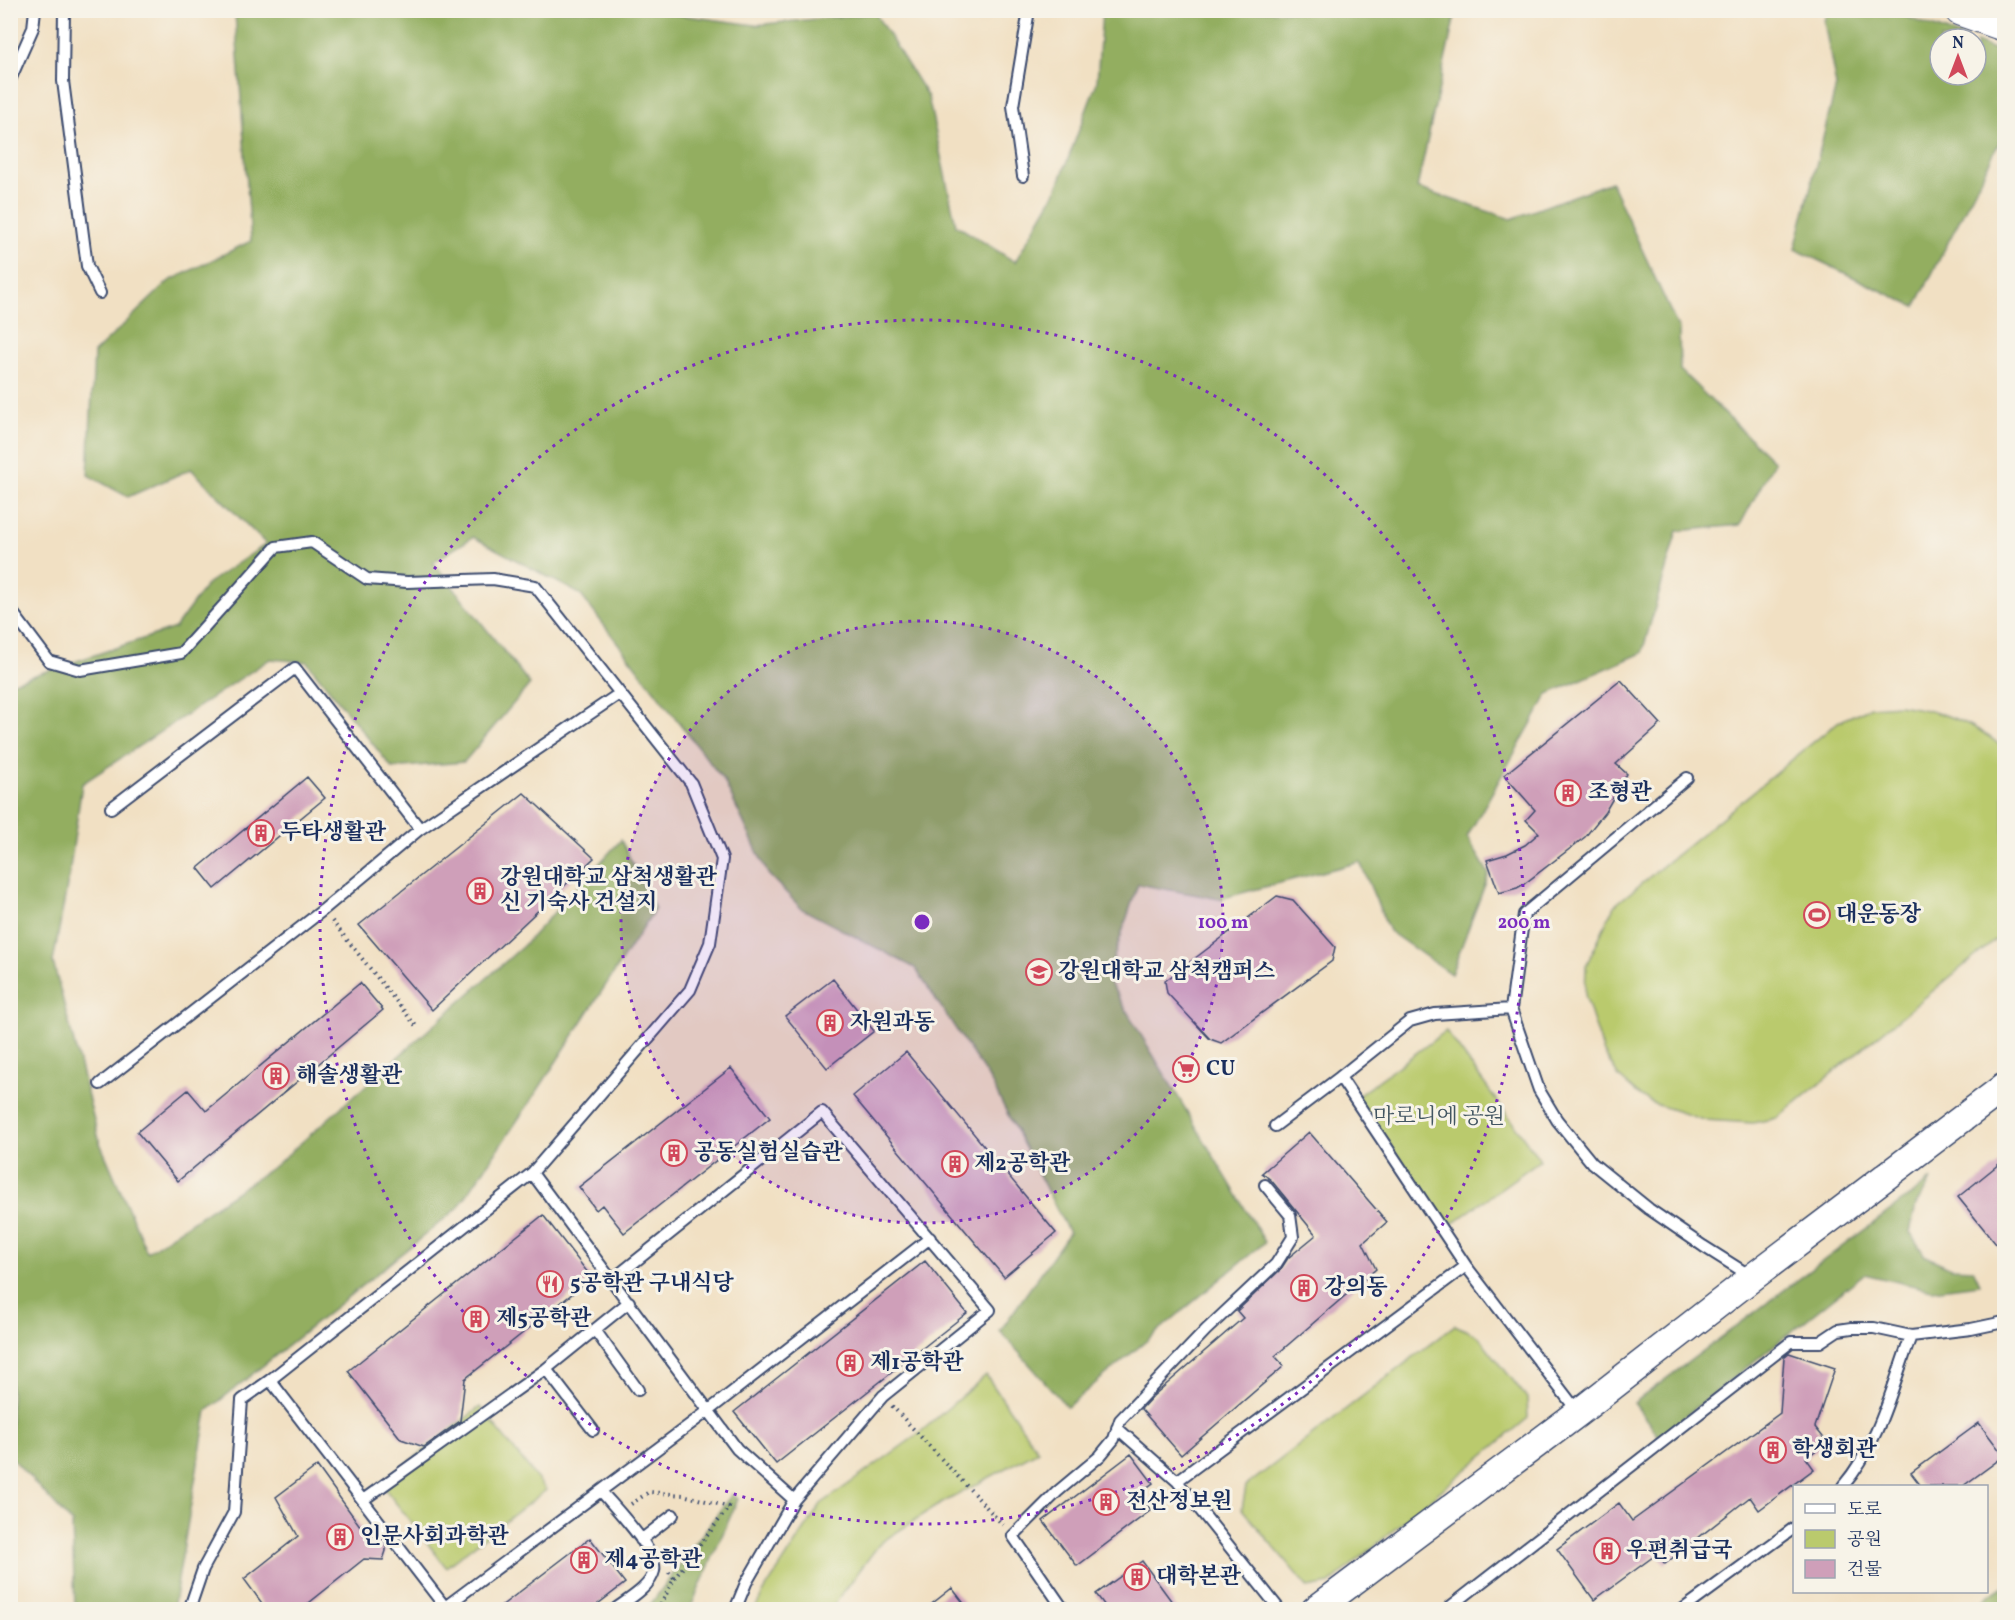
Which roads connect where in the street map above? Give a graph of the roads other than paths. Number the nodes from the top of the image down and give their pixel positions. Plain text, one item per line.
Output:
1 (35, 10) edge
2 (64, 10) edge
3 (1029, 10) edge
4 (1961, 10) edge
5 (2004, 25) edge
6 (10, 80) edge
7 (1023, 176) dead end
8 (100, 293) dead end
9 (10, 609) edge
10 (619, 693) junction
11 (1687, 778) dead end
12 (111, 808) dead end
13 (420, 829) junction
14 (1511, 1009) junction
15 (1340, 1077) junction
16 (100, 1084) dead end
17 (2004, 1087) edge
18 (1275, 1126) dead end
19 (532, 1173) junction
20 (1265, 1185) dead end
21 (930, 1238) junction
22 (1466, 1266) junction
23 (1752, 1277) junction
24 (612, 1280) junction
25 (629, 1302) junction
26 (2004, 1322) edge
27 (595, 1330) junction
28 (1911, 1336) junction
29 (546, 1369) junction
30 (270, 1380) junction
31 (638, 1389) dead end
32 (708, 1411) junction
33 (1578, 1413) junction
34 (1118, 1428) junction
35 (593, 1430) dead end
36 (1177, 1481) junction
37 (1844, 1485) edge
38 (601, 1491) junction
39 (363, 1500) junction
40 (794, 1500) junction
41 (674, 1515) dead end
42 (1793, 1529) edge
43 (641, 1540) junction
44 (443, 1608) edge
45 (189, 1610) edge
46 (614, 1610) edge
47 (735, 1610) edge
48 (1064, 1610) edge
49 (1280, 1610) edge
50 (1314, 1610) edge
51 (1446, 1610) edge
52 (1682, 1610) edge

1 - 6 lane
2 - 8 lane
3 - 7 lane
4 - 5 main road
9 - 10 lane
10 - 13 lane
10 - 19 lane
11 - 14 lane
12 - 13 lane
13 - 16 lane
14 - 15 lane
14 - 23 lane
15 - 18 lane
15 - 22 lane
17 - 23 street
19 - 24 lane
19 - 30 lane
20 - 34 lane
21 - 24 lane
21 - 32 lane
21 - 40 lane
22 - 33 lane
22 - 36 lane
23 - 33 street
24 - 25 lane
25 - 27 lane
25 - 32 lane
26 - 28 lane
27 - 29 lane
27 - 31 lane
28 - 37 lane
28 - 51 lane
29 - 35 lane
29 - 39 lane
30 - 39 lane
30 - 45 lane
32 - 38 lane
32 - 40 lane
33 - 50 street
34 - 36 lane
34 - 48 lane
36 - 49 lane
38 - 43 lane
38 - 44 lane
39 - 44 lane
40 - 47 lane
41 - 43 lane
42 - 52 lane
43 - 46 lane

